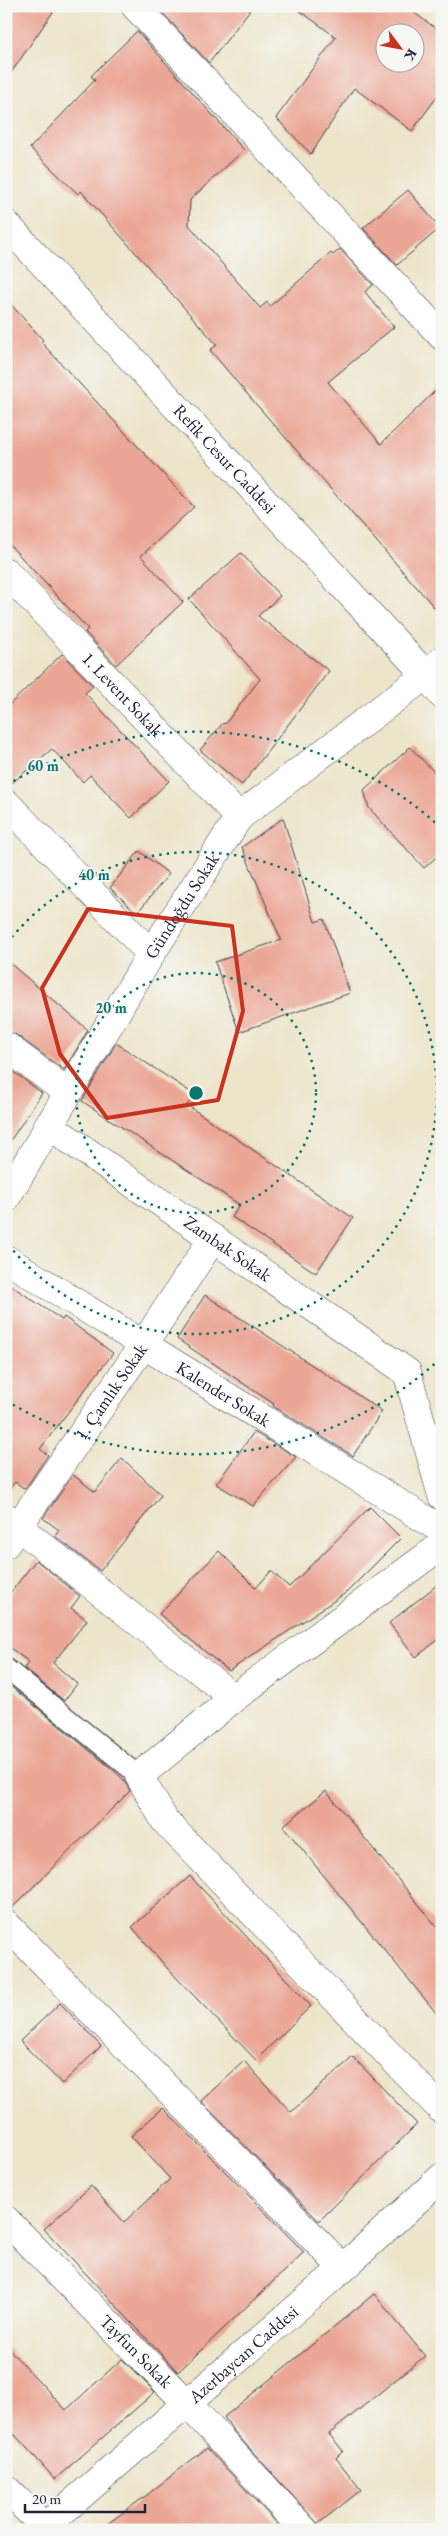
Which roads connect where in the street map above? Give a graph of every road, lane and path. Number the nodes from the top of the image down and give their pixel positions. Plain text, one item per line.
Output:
1 (136, 6) edge
2 (6, 224) edge
3 (442, 336) edge
4 (6, 572) edge
5 (437, 677) edge
6 (6, 803) edge
7 (239, 817) junction
8 (151, 954) junction
9 (6, 1046) edge
10 (68, 1093) junction
11 (48, 1125) junction
12 (6, 1198) edge
13 (213, 1238) junction
14 (6, 1259) edge
15 (144, 1344) junction
16 (442, 1496) edge
17 (10, 1529) edge
18 (442, 1530) edge
19 (442, 1545) edge
20 (6, 1668) edge
21 (234, 1698) junction
22 (139, 1776) junction
23 (6, 1924) edge
24 (442, 2110) edge
25 (442, 2177) edge
26 (6, 2220) edge
27 (343, 2268) junction
28 (187, 2403) junction
29 (6, 2489) edge
30 (45, 2529) edge
31 (304, 2530) edge

1 - 3 street
2 - 5 street, Refik Cesur Caddesi
4 - 7 street, 1. Levent Sokak
5 - 7 street, Gündoğdu Sokak
6 - 8 street
7 - 8 street, Gündoğdu Sokak
8 - 10 street, Gündoğdu Sokak
9 - 10 street
10 - 11 street, Gündoğdu Sokak
11 - 12 street, Gündoğdu Sokak
11 - 13 street, Zambak Sokak
13 - 15 street, 1. Çamlık Sokak
13 - 16 street, Zambak Sokak
14 - 15 street, Kalender Sokak
15 - 17 street, 1. Çamlık Sokak
15 - 18 street, Kalender Sokak
17 - 21 street
19 - 21 street
20 - 22 lane
21 - 22 street
22 - 24 street
23 - 27 street
25 - 27 street, Azerbaycan Caddesi
26 - 28 street, Tayfun Sokak
27 - 28 street, Azerbaycan Caddesi
28 - 30 street, Azerbaycan Caddesi
28 - 31 street, Tayfun Sokak
29 - 30 street

